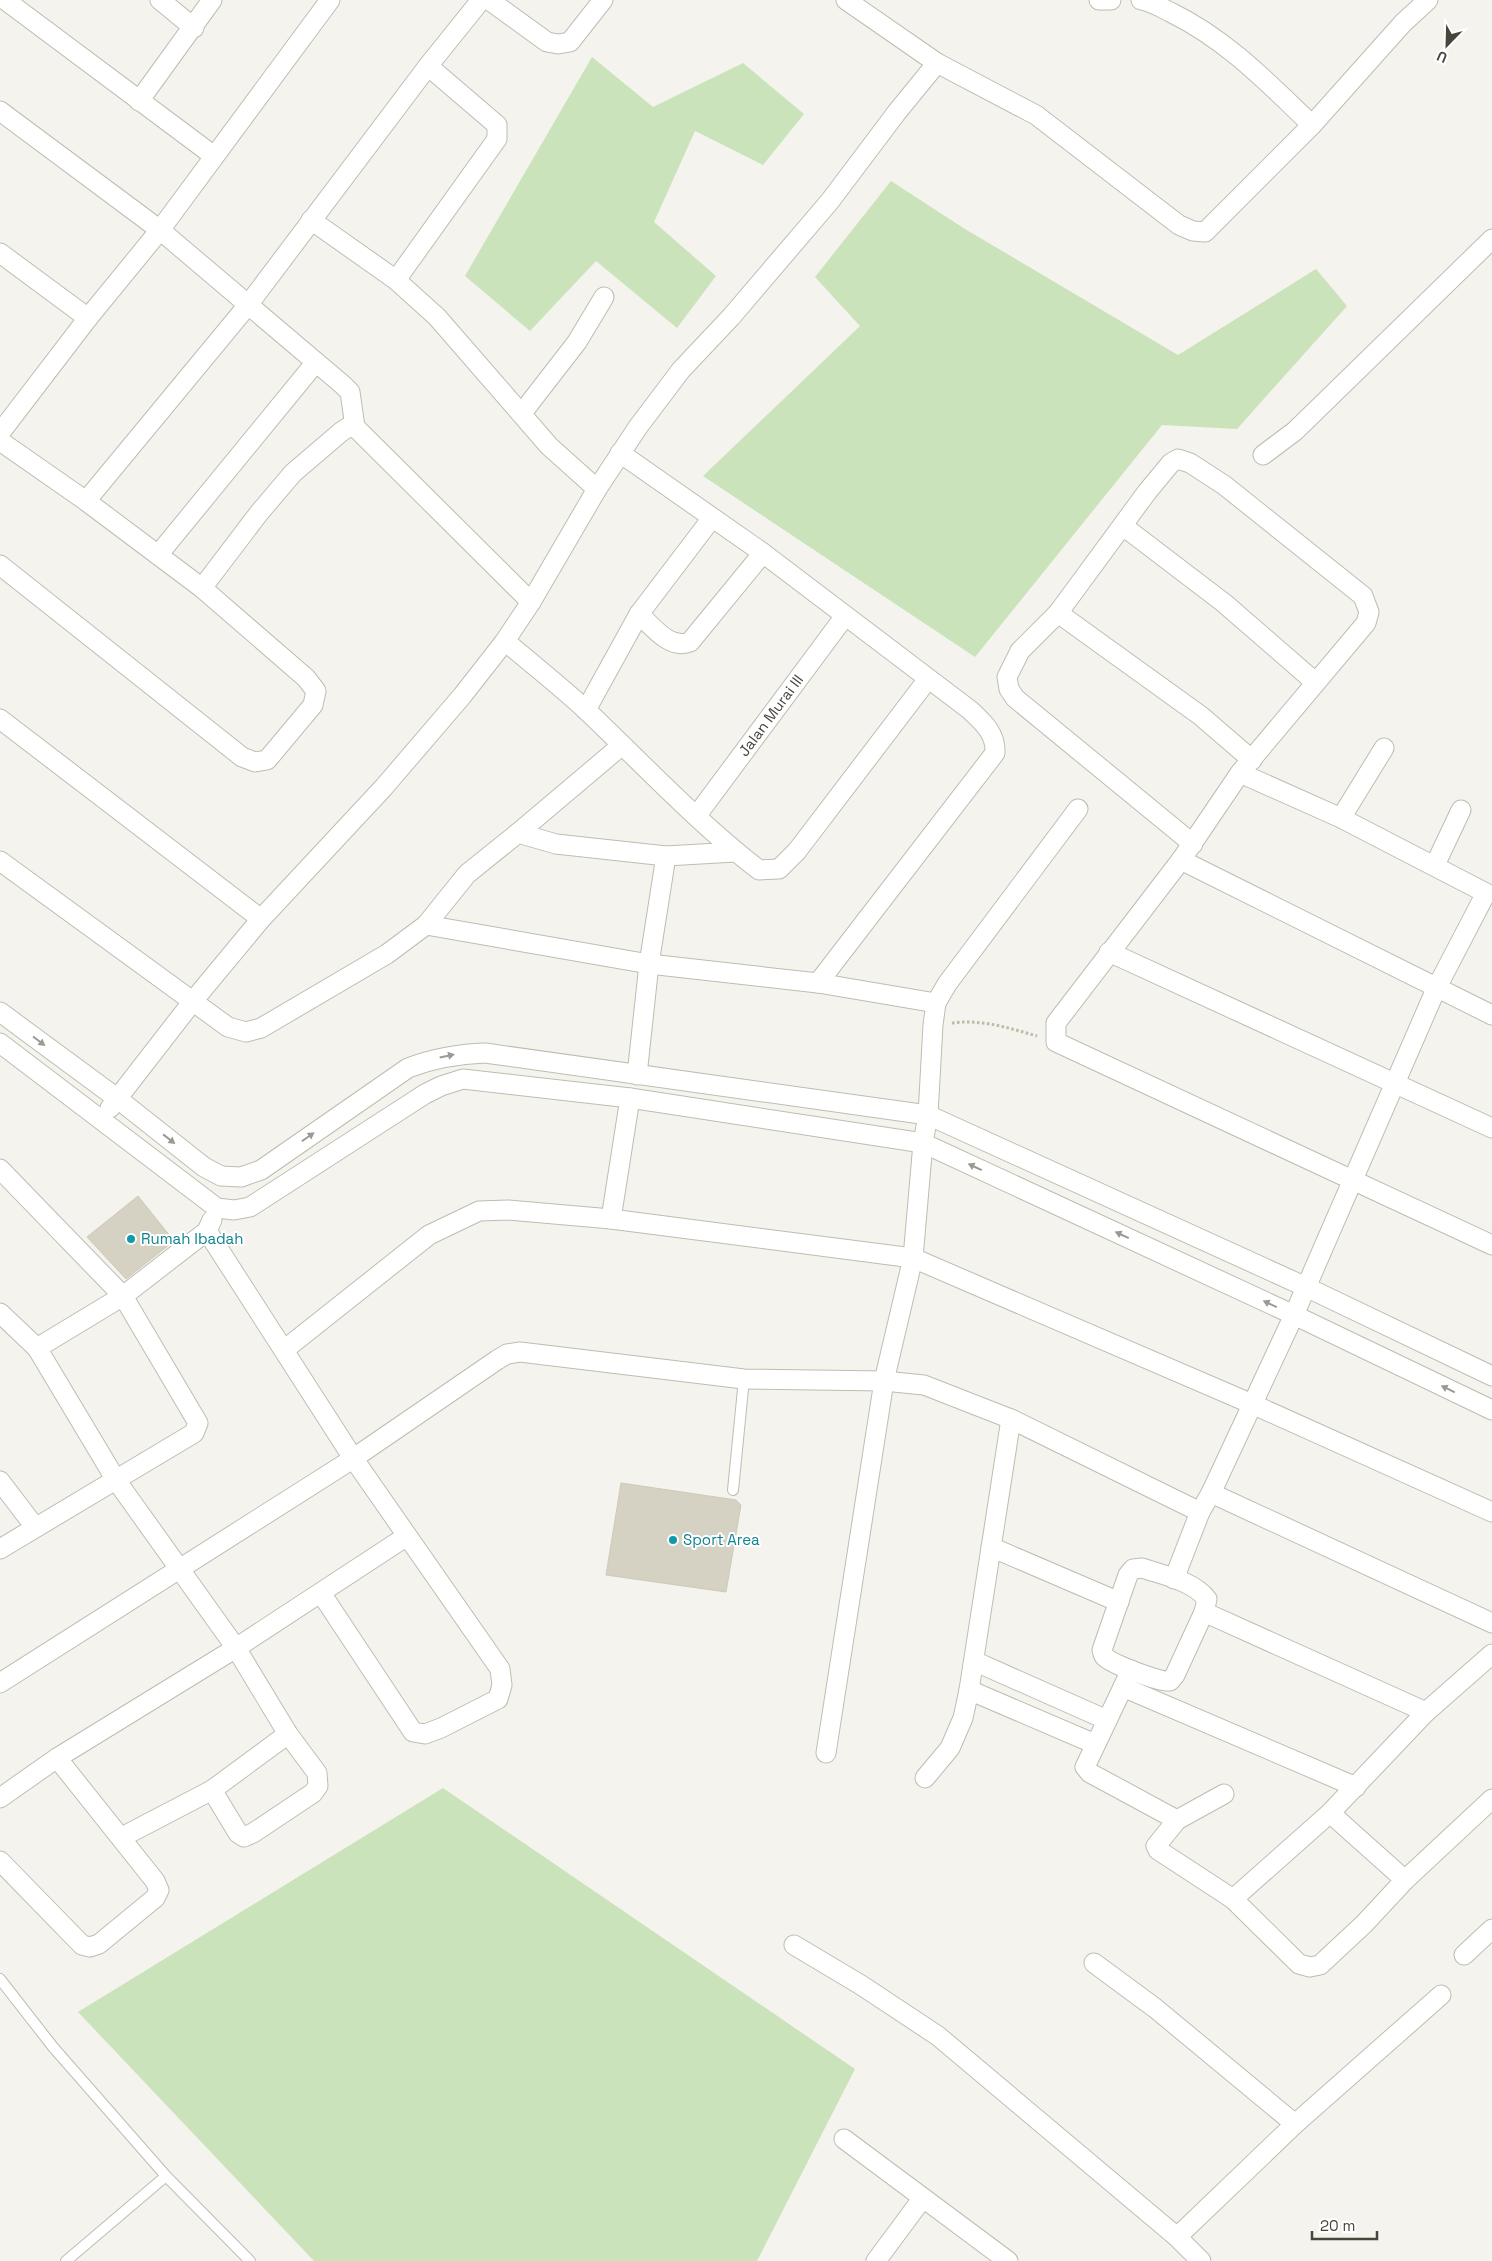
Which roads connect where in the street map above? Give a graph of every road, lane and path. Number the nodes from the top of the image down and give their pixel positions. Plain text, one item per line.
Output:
1 (4, 0) edge
2 (160, 0) edge
3 (212, 0) edge
4 (330, 0) edge
5 (481, 0) edge
6 (489, 0) edge
7 (603, 0) edge
8 (846, 0) edge
9 (1099, 0) edge
10 (1111, 0) edge
11 (1141, 0) edge
12 (1428, 0) edge
13 (194, 28) junction
14 (936, 63) junction
15 (428, 66) junction
16 (139, 101) junction
17 (0, 111) edge
18 (1312, 125) junction
19 (214, 156) junction
20 (311, 220) junction
21 (160, 230) junction
22 (1492, 239) edge
23 (4, 263) edge
24 (396, 280) junction
25 (604, 297) dead end
26 (248, 305) junction
27 (88, 318) junction
28 (316, 362) junction
29 (522, 413) junction
30 (355, 427) junction
31 (0, 433) edge
32 (0, 441) edge
33 (620, 453) junction
34 (1263, 455) dead end
35 (597, 488) junction
36 (86, 501) junction
37 (712, 518) junction
38 (1122, 526) junction
39 (763, 553) junction
40 (158, 555) junction
41 (0, 565) edge
42 (202, 588) junction
43 (531, 602) junction
44 (1058, 612) junction
45 (639, 614) junction
46 (845, 616) junction
47 (505, 641) junction
48 (928, 679) junction
49 (1316, 682) junction
50 (586, 710) junction
51 (0, 719) edge
52 (621, 746) junction
53 (1384, 748) dead end
54 (1246, 767) junction
55 (1078, 809) dead end
56 (1461, 810) dead end
57 (697, 815) junction
58 (1341, 818) junction
59 (518, 833) junction
60 (1193, 844) junction
61 (736, 852) junction
62 (666, 856) junction
63 (1181, 860) junction
64 (0, 861) edge
65 (1435, 865) junction
66 (1489, 894) edge
67 (261, 919) junction
68 (426, 925) junction
69 (1109, 952) junction
70 (649, 964) junction
71 (818, 984) junction
72 (1436, 989) junction
73 (192, 1000) junction
74 (936, 1003) junction
75 (0, 1012) edge
76 (1492, 1015) edge
77 (934, 1025) junction
78 (1056, 1042) junction
79 (0, 1043) edge
80 (582, 1068) junction
81 (637, 1075) junction
82 (1395, 1082) junction
83 (581, 1094) junction
84 (630, 1098) junction
85 (118, 1099) junction
86 (928, 1115) junction
87 (100, 1120) junction
88 (1492, 1128) edge
89 (923, 1143) junction
90 (0, 1169) edge
91 (1352, 1179) junction
92 (217, 1208) junction
93 (611, 1219) junction
94 (207, 1231) junction
95 (1492, 1245) edge
96 (912, 1258) junction
97 (1306, 1287) junction
98 (123, 1296) junction
99 (0, 1313) edge
100 (1294, 1315) junction
101 (36, 1348) junction
102 (284, 1350) junction
103 (1492, 1376) edge
104 (744, 1379) junction
105 (884, 1381) junction
106 (1252, 1404) junction
107 (1492, 1410) edge
108 (1011, 1419) junction
109 (353, 1458) junction
110 (116, 1480) junction
111 (0, 1481) edge
112 (734, 1490) dead end
113 (1211, 1493) junction
114 (1200, 1512) junction
115 (1492, 1512) edge
116 (35, 1527) junction
117 (407, 1536) junction
118 (991, 1547) junction
119 (0, 1549) edge
120 (180, 1569) junction
121 (1174, 1579) junction
122 (321, 1593) junction
123 (1119, 1602) junction
124 (1204, 1612) junction
125 (1492, 1623) edge
126 (236, 1648) junction
127 (1492, 1654) edge
128 (974, 1661) junction
129 (1131, 1670) junction
130 (0, 1683) edge
131 (1123, 1687) junction
132 (969, 1690) junction
133 (1426, 1712) junction
134 (1107, 1720) junction
135 (288, 1734) junction
136 (1095, 1744) junction
137 (826, 1753) dead end
138 (57, 1758) junction
139 (925, 1778) dead end
140 (1356, 1787) junction
141 (212, 1790) junction
142 (1224, 1794) dead end
143 (0, 1798) edge
144 (1492, 1799) edge
145 (1330, 1813) junction
146 (1177, 1820) junction
147 (122, 1837) junction
148 (0, 1861) edge
149 (1405, 1880) junction
150 (1232, 1899) junction
151 (1492, 1929) edge
152 (794, 1946) dead end
153 (1464, 1955) dead end
154 (1094, 1963) dead end
155 (0, 1979) edge
156 (1441, 1994) dead end
157 (1295, 2124) junction
158 (844, 2139) dead end
159 (166, 2176) junction
160 (922, 2199) junction
161 (1177, 2238) junction
162 (66, 2261) edge
163 (250, 2261) edge
164 (876, 2261) edge
165 (1008, 2261) edge
166 (1201, 2261) edge

1 - 16 street
2 - 13 street
3 - 13 street
4 - 19 street
5 - 15 street
6 - 7 street
8 - 14 street
9 - 10 street
11 - 18 street
12 - 18 street
13 - 16 street
14 - 18 street
14 - 33 street
15 - 20 street
15 - 24 street
16 - 19 street
17 - 21 street
19 - 21 street
20 - 24 street
20 - 26 street
21 - 26 street
21 - 27 street
22 - 34 street
23 - 27 street
24 - 29 street
25 - 29 street
26 - 28 street
26 - 36 street
27 - 31 street
28 - 30 street
28 - 40 street
29 - 35 street
30 - 42 street
30 - 43 street
32 - 36 street
33 - 35 street
33 - 37 street
35 - 43 street
36 - 40 street
37 - 39 street
37 - 45 street
38 - 44 street
38 - 49 street
38 - 49 street
39 - 45 street
39 - 46 street
40 - 42 street
41 - 42 street
43 - 47 street
44 - 54 street
44 - 60 street
45 - 50 street
46 - 48 street
46 - 57 street, Jalan Murai III
47 - 50 street
47 - 67 street
48 - 61 street
48 - 71 street
49 - 54 street
50 - 52 street
51 - 67 street
52 - 57 street
52 - 59 street
53 - 58 street
54 - 58 street
54 - 60 street
55 - 74 street
56 - 65 street
57 - 61 street
58 - 65 street
59 - 62 street
59 - 68 street
60 - 63 street
61 - 62 street
62 - 70 street
63 - 69 street
63 - 72 street
64 - 73 street
65 - 66 street
66 - 72 street
67 - 73 street
68 - 70 street
68 - 73 street
69 - 78 street
69 - 82 street
70 - 71 street
70 - 81 street
71 - 74 street
72 - 76 street
72 - 82 street
73 - 85 street
74 - 77 street
75 -> 85 street
77 - 78 path
77 - 86 street
78 - 91 street
79 - 87 street
80 - 81 street
80 - 83 street
85 -> 80 street
81 - 86 street
82 - 88 street
82 - 91 street
83 - 84 street
83 - 92 street
84 - 89 street
84 - 93 street
85 - 87 street
86 - 89 street
86 - 97 street
87 - 92 street
89 - 96 street
100 -> 89 street
90 - 98 street
91 - 95 street
91 - 97 street
92 - 94 street
93 - 96 street
93 - 102 street
94 - 98 street
94 - 102 street
96 - 105 street
96 - 106 street
97 - 100 street
97 - 103 street
98 - 101 street
98 - 110 street
99 - 101 street
100 - 106 street
107 -> 100 street
101 - 110 street
102 - 109 street
104 - 105 street
104 - 109 street
104 - 112 lane
105 - 108 street
105 - 137 street
106 - 113 street
106 - 115 street
108 - 114 street
108 - 118 street
109 - 117 street
109 - 120 street
110 - 116 street
110 - 120 street
111 - 116 street
113 - 114 street
113 - 125 street
114 - 121 street
116 - 119 street
117 - 122 street
117 - 122 street
118 - 123 street
118 - 128 street
120 - 126 street
120 - 130 street
121 - 123 street
121 - 124 street
122 - 126 street
123 - 129 street
124 - 129 street
124 - 133 street
126 - 135 street
126 - 138 street
127 - 133 street
128 - 132 street
128 - 134 street
129 - 131 street
131 - 134 street
131 - 140 street
132 - 136 street
132 - 139 street
133 - 140 street
134 - 136 street
135 - 141 street
135 - 141 street
136 - 146 street
138 - 143 street
138 - 147 street
140 - 145 street
141 - 147 street
142 - 146 street
144 - 149 street
145 - 149 street
145 - 150 street
146 - 150 street
147 - 148 street
149 - 150 street
151 - 153 street
152 - 161 street
154 - 157 street
155 - 159 lane
156 - 157 street
157 - 161 street
158 - 160 street
159 - 162 lane
159 - 163 lane
160 - 164 street
160 - 165 street
161 - 166 street

